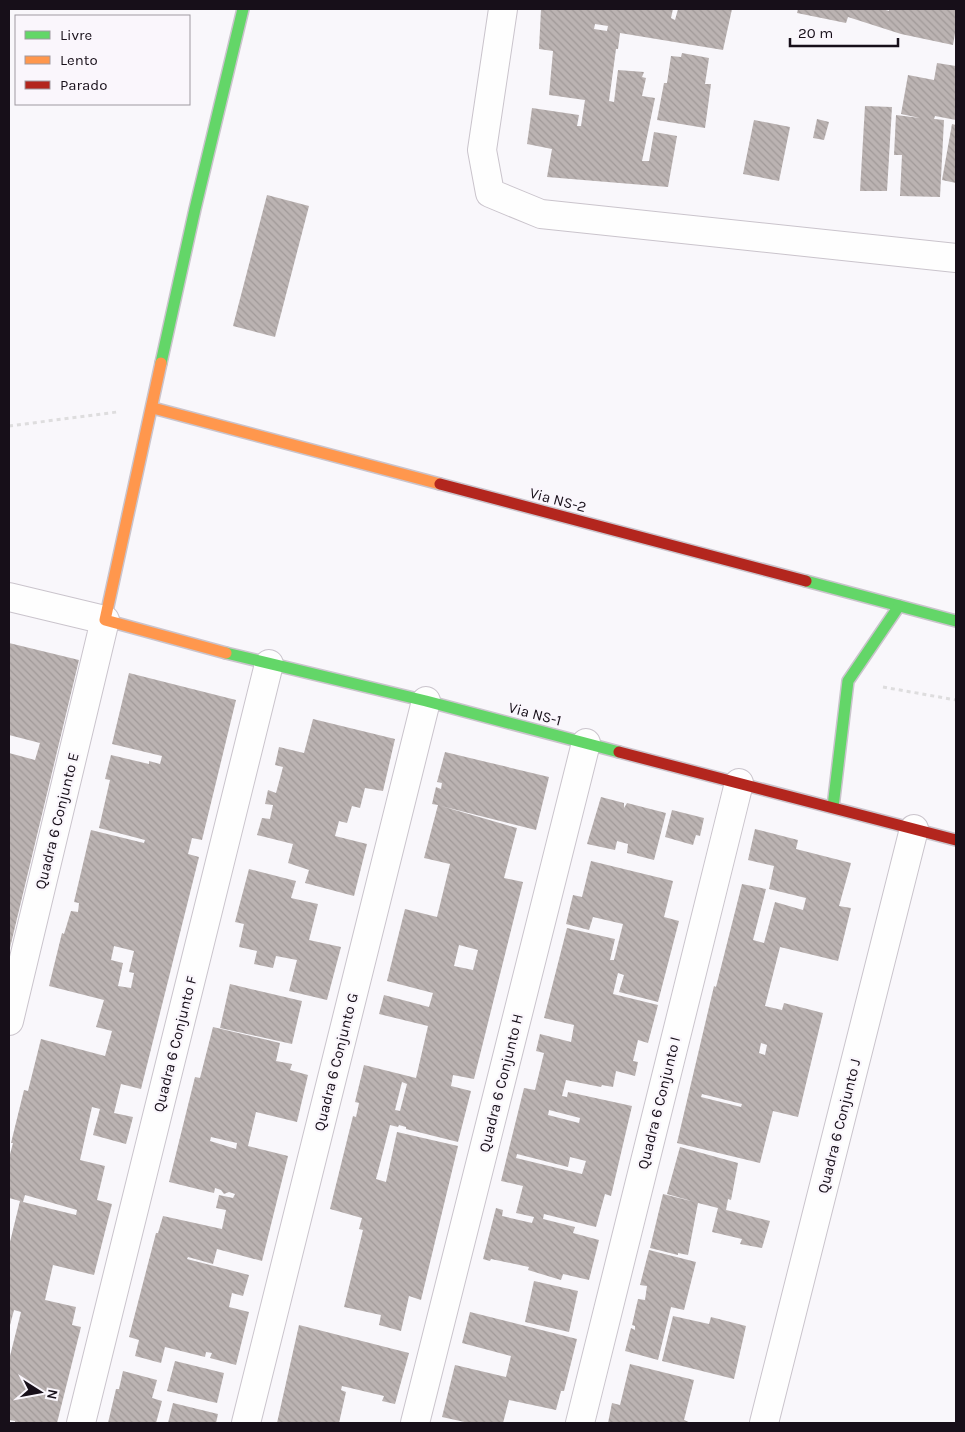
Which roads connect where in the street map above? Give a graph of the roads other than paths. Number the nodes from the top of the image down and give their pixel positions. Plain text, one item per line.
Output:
1 (243, 9) edge
2 (503, 9) edge
3 (956, 258) edge
4 (153, 408) junction
5 (9, 597) edge
6 (899, 606) junction
7 (105, 620) junction
8 (956, 621) edge
9 (269, 664) junction
10 (426, 701) junction
11 (586, 743) junction
12 (739, 783) junction
13 (833, 808) junction
14 (914, 829) junction
15 (956, 840) edge
16 (9, 1021) edge
17 (81, 1423) edge
18 (246, 1423) edge
19 (415, 1423) edge
20 (580, 1423) edge
21 (764, 1423) edge

1 - 4 main road
2 - 3 street
4 - 6 main road, Via NS-2
4 - 7 main road
5 - 7 street
6 - 8 main road, Via NS-2
6 - 13 main road
7 - 9 main road, Via NS-1
7 - 16 street, Quadra 6 Conjunto E
9 - 10 main road, Via NS-1
9 - 17 street, Quadra 6 Conjunto F
10 - 11 main road, Via NS-1
10 - 18 street, Quadra 6 Conjunto G
11 - 12 main road, Via NS-1
11 - 19 street, Quadra 6 Conjunto H
12 - 13 main road, Via NS-1
12 - 20 street, Quadra 6 Conjunto I
13 - 14 main road, Via NS-1
14 - 15 main road, Via NS-1
14 - 21 street, Quadra 6 Conjunto J

